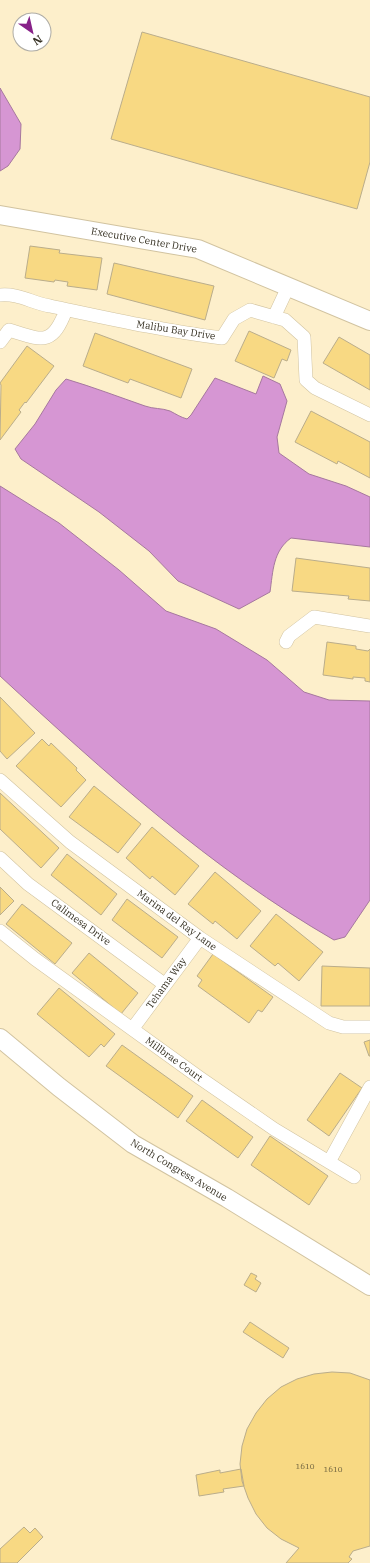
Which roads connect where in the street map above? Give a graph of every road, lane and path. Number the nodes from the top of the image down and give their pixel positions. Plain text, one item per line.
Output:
1 (0, 215) edge
2 (288, 287) junction
3 (0, 295) edge
4 (66, 310) junction
5 (274, 317) junction
6 (370, 321) edge
7 (0, 342) edge
8 (370, 415) edge
9 (370, 626) edge
10 (286, 642) dead end
11 (0, 780) edge
12 (0, 858) edge
13 (0, 931) edge
14 (200, 938) junction
15 (164, 984) junction
16 (370, 1027) edge
17 (133, 1028) junction
18 (0, 1038) edge
19 (370, 1087) edge
20 (329, 1162) junction
21 (354, 1177) dead end
22 (370, 1286) edge

1 - 2 street, Executive Center Drive
2 - 5 street
2 - 6 street, Executive Center Drive
3 - 4 street, Malibu Bay Drive
4 - 5 street, Malibu Bay Drive
4 - 7 street
5 - 8 street, Malibu Bay Drive
9 - 10 street
11 - 14 street, Marina del Ray Lane
12 - 15 street, Calimesa Drive
13 - 17 street, Millbrae Court
14 - 15 street, Tehama Way
14 - 16 street, Marina del Ray Lane
15 - 17 street, Tehama Way
17 - 20 street, Millbrae Court
18 - 22 street, North Congress Avenue
19 - 20 street
20 - 21 street, Millbrae Court

